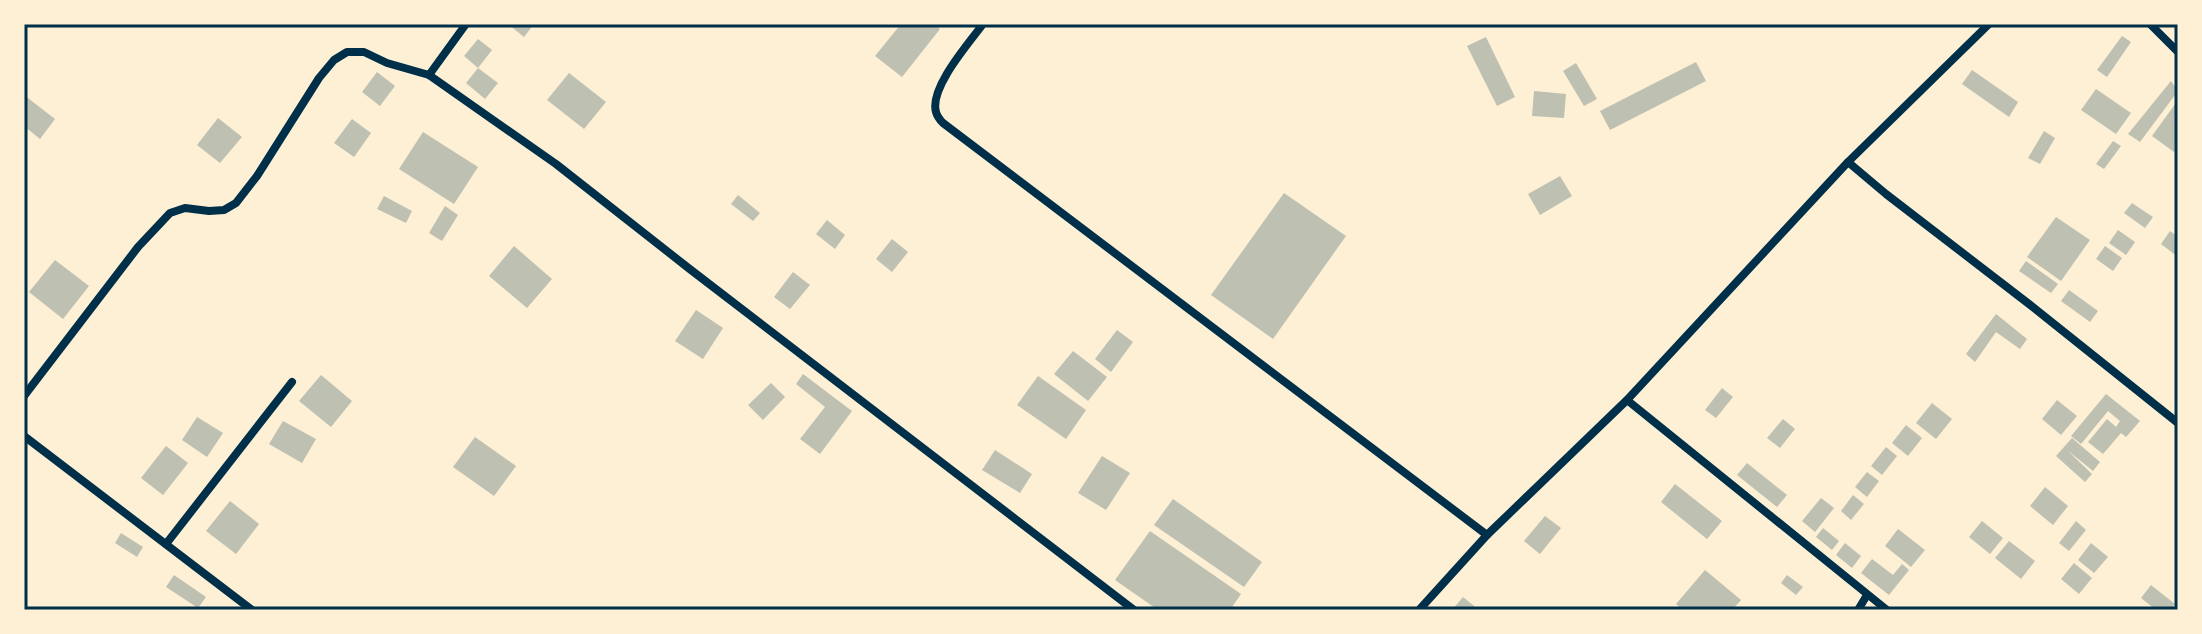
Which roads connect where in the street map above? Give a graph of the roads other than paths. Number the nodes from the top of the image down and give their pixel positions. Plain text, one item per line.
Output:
1 (466, 24) edge
2 (983, 24) edge
3 (1989, 24) edge
4 (2150, 24) edge
5 (2178, 52) edge
6 (429, 75) junction
7 (1848, 162) junction
8 (292, 382) dead end
9 (24, 396) edge
10 (1627, 400) junction
11 (2178, 423) edge
12 (25, 438) edge
13 (1487, 535) junction
14 (166, 544) junction
15 (1867, 595) junction
16 (252, 610) edge
17 (1134, 610) edge
18 (1419, 610) edge
19 (1858, 610) edge
20 (1887, 610) edge

1 - 6 street
2 - 13 street
3 - 7 street
4 - 5 street
6 - 9 street
6 - 17 street
7 - 10 street
7 - 11 street
8 - 14 street
10 - 13 street
10 - 15 street
12 - 14 street
13 - 18 street
14 - 16 street
15 - 19 street
15 - 20 street

